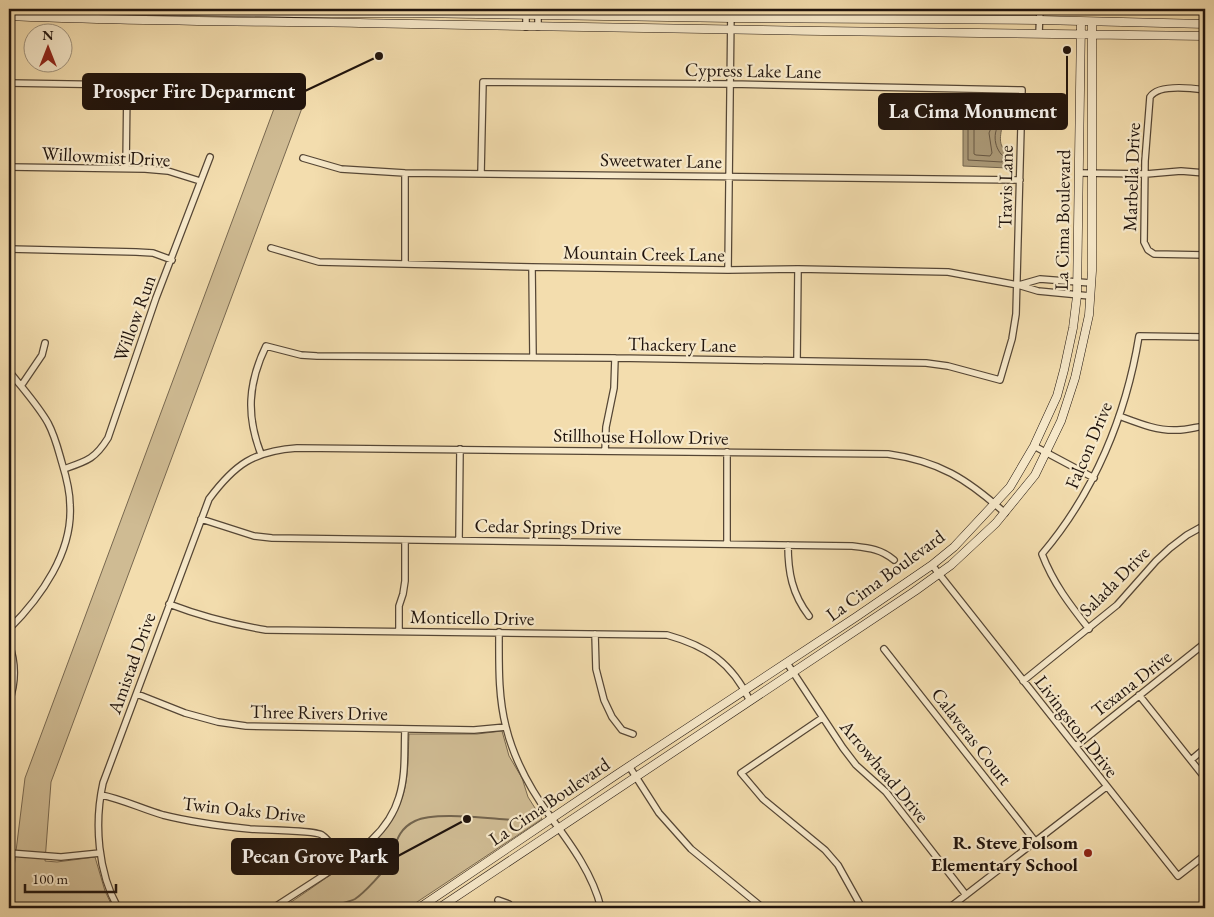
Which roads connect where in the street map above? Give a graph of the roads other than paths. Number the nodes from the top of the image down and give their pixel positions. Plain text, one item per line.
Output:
1 (38, 9) edge
2 (101, 9) edge
3 (731, 9) edge
4 (1040, 9) edge
5 (202, 10) edge
6 (526, 12) edge
7 (538, 12) edge
8 (295, 13) junction
9 (372, 13) junction
10 (412, 13) junction
11 (9, 16) edge
12 (731, 18) junction
13 (101, 20) junction
14 (1039, 20) junction
15 (201, 22) junction
16 (1081, 22) junction
17 (1092, 22) junction
18 (295, 23) junction
19 (372, 23) junction
20 (412, 24) junction
21 (1205, 24) edge
22 (526, 27) junction
23 (538, 27) junction
24 (731, 29) junction
25 (1039, 33) junction
26 (1080, 34) junction
27 (1093, 34) junction
28 (1205, 36) edge
29 (9, 83) edge
30 (731, 84) junction
31 (1022, 90) joint
32 (1205, 90) edge
33 (210, 157) dead end
34 (303, 158) dead end
35 (9, 167) edge
36 (126, 168) junction
37 (405, 173) junction
38 (481, 173) junction
39 (1080, 173) junction
40 (1091, 173) junction
41 (1205, 173) edge
42 (1145, 174) junction
43 (729, 176) junction
44 (1020, 180) junction
45 (200, 181) junction
46 (270, 248) dead end
47 (9, 250) edge
48 (1205, 255) edge
49 (172, 260) junction
50 (405, 263) junction
51 (532, 267) junction
52 (798, 269) junction
53 (728, 270) junction
54 (1077, 282) junction
55 (1091, 283) junction
56 (1018, 285) junction
57 (1077, 296) junction
58 (1090, 296) junction
59 (1205, 337) edge
60 (45, 343) dead end
61 (533, 357) junction
62 (615, 358) junction
63 (797, 360) junction
64 (9, 371) edge
65 (21, 386) junction
66 (1118, 416) junction
67 (1205, 426) edge
68 (1034, 446) junction
69 (460, 449) junction
70 (605, 451) junction
71 (727, 452) junction
72 (1045, 452) junction
73 (261, 454) junction
74 (64, 469) junction
75 (1094, 478) junction
76 (995, 504) junction
77 (1005, 513) junction
78 (201, 519) junction
79 (1205, 525) edge
80 (405, 540) junction
81 (459, 540) junction
82 (726, 543) junction
83 (788, 544) junction
84 (894, 560) dead end
85 (932, 565) junction
86 (939, 574) junction
87 (169, 604) junction
88 (809, 616) dead end
89 (9, 628) edge
90 (1088, 629) junction
91 (399, 631) junction
92 (499, 632) junction
93 (595, 634) junction
94 (1205, 643) edge
95 (9, 644) edge
96 (884, 649) dead end
97 (787, 663) junction
98 (793, 672) junction
99 (1023, 681) junction
100 (745, 691) junction
101 (137, 694) junction
102 (1139, 695) junction
103 (750, 701) junction
104 (9, 702) edge
105 (822, 718) junction
106 (506, 727) junction
107 (405, 729) junction
108 (634, 734) dead end
109 (1076, 746) junction
110 (1205, 748) edge
111 (1191, 760) junction
112 (629, 766) junction
113 (636, 777) junction
114 (1205, 778) edge
115 (1106, 787) junction
116 (101, 794) junction
117 (552, 819) junction
118 (560, 828) junction
119 (1035, 842) junction
120 (9, 853) edge
121 (100, 853) junction
122 (1205, 855) edge
123 (342, 863) junction
124 (966, 895) junction
125 (498, 900) dead end
126 (118, 908) edge
127 (272, 908) edge
128 (419, 908) edge
129 (439, 908) edge
130 (511, 908) edge
131 (601, 908) edge
132 (763, 908) edge
133 (862, 908) edge
134 (949, 908) edge

1 - 2 street
2 - 5 street
2 - 13 street
3 - 12 street
4 - 14 street
5 - 8 street
5 - 15 street
6 - 7 street
6 - 10 street
6 - 22 street
7 - 12 street
7 - 23 street
8 - 9 street
8 - 18 street
9 - 10 street
9 - 19 street
10 - 20 street
11 - 13 street
12 - 14 street
12 - 24 street
13 - 15 street
14 - 16 street
14 - 25 street
15 - 18 street
16 - 17 street
16 - 26 street, La Cima Boulevard
17 - 21 street
17 - 27 street, La Cima Boulevard
18 - 19 street
19 - 20 street
20 - 22 street
22 - 23 street
23 - 24 street
24 - 25 street
24 - 30 street
25 - 26 street
26 - 27 street
26 - 39 street, La Cima Boulevard
27 - 28 street
27 - 40 street, La Cima Boulevard
29 - 36 street
30 - 31 street, Cypress Lake Lane
30 - 38 street, Cypress Lake Lane
30 - 43 street
31 - 44 street, Travis Lane
32 - 42 street, Marbella Drive
33 - 45 street, Willow Run
34 - 37 street, Sweetwater Lane
35 - 36 street, Willowmist Drive
36 - 45 street, Willowmist Drive
37 - 38 street, Sweetwater Lane
37 - 50 street
38 - 43 street, Sweetwater Lane
39 - 40 street
39 - 54 street, La Cima Boulevard
40 - 42 street
40 - 55 street, La Cima Boulevard
41 - 42 street
42 - 48 street, Marbella Drive
43 - 44 street, Sweetwater Lane
43 - 53 street
44 - 56 street, Travis Lane
45 - 49 street, Willow Run
46 - 50 street, Mountain Creek Lane
47 - 49 street
49 - 74 street, Willow Run
50 - 51 street, Mountain Creek Lane
51 - 53 street, Mountain Creek Lane
51 - 61 street
52 - 53 street, Mountain Creek Lane
52 - 56 street, Mountain Creek Lane
52 - 63 street
54 - 55 street, Mountain Creek Lane
54 - 56 street, Mountain Creek Lane
54 - 57 street, La Cima Boulevard
55 - 58 street, La Cima Boulevard
56 - 57 street, Mountain Creek Lane
56 - 63 street, Thackery Lane
57 - 58 street, Mountain Creek Lane
57 - 68 street, La Cima Boulevard
58 - 72 street, La Cima Boulevard
59 - 66 street, Falcon Drive
60 - 65 street
61 - 62 street, Thackery Lane
61 - 73 street, Thackery Lane
62 - 63 street, Thackery Lane
62 - 70 street
64 - 65 street
65 - 74 street
66 - 67 street
66 - 75 street, Falcon Drive
68 - 72 street
68 - 76 street, La Cima Boulevard
69 - 70 street, Stillhouse Hollow Drive
69 - 73 street, Stillhouse Hollow Drive
69 - 81 street
70 - 71 street, Stillhouse Hollow Drive
71 - 76 street, Stillhouse Hollow Drive
71 - 82 street
72 - 75 street
72 - 77 street, La Cima Boulevard
73 - 78 street, Amistad Drive
74 - 89 street
75 - 90 street, Falcon Drive
76 - 77 street, Stillhouse Hollow Drive
76 - 85 street, La Cima Boulevard
77 - 86 street, La Cima Boulevard
78 - 80 street, Cedar Springs Drive
78 - 87 street, Amistad Drive
79 - 90 street, Salada Drive
80 - 81 street, Cedar Springs Drive
80 - 91 street
81 - 82 street, Cedar Springs Drive
82 - 83 street, Cedar Springs Drive
83 - 84 street, Cedar Springs Drive
83 - 88 street
85 - 86 street, Livingston Drive
85 - 97 street, La Cima Boulevard
86 - 98 street, La Cima Boulevard
86 - 99 street, Livingston Drive
87 - 91 street, Monticello Drive
87 - 101 street, Amistad Drive
90 - 99 street, Salada Drive
91 - 92 street, Monticello Drive
92 - 93 street, Monticello Drive
92 - 106 street
93 - 100 street, Monticello Drive
93 - 108 street
94 - 102 street, Texana Drive
95 - 104 street
96 - 119 street, Calaveras Court
97 - 98 street, Arrowhead Drive
97 - 100 street, La Cima Boulevard
98 - 103 street, La Cima Boulevard
98 - 105 street, Arrowhead Drive
99 - 109 street, Livingston Drive
100 - 103 street, Monticello Drive
100 - 112 street, La Cima Boulevard
101 - 107 street, Three Rivers Drive
101 - 116 street, Amistad Drive
102 - 109 street, Texana Drive
102 - 111 street
103 - 113 street, La Cima Boulevard
105 - 124 street, Arrowhead Drive
105 - 133 street
106 - 107 street, Three Rivers Drive
106 - 117 street
107 - 123 street
109 - 115 street, Livingston Drive
110 - 111 street
111 - 114 street
112 - 113 street
112 - 117 street, La Cima Boulevard
113 - 118 street, La Cima Boulevard
113 - 132 street
115 - 119 street
115 - 122 street, Livingston Drive
116 - 121 street, Amistad Drive
116 - 123 street, Twin Oaks Drive
117 - 118 street
117 - 128 street, La Cima Boulevard
118 - 129 street, La Cima Boulevard
118 - 131 street
119 - 124 street
120 - 121 street
121 - 126 street, Amistad Drive
123 - 127 street
124 - 134 street
125 - 130 street

